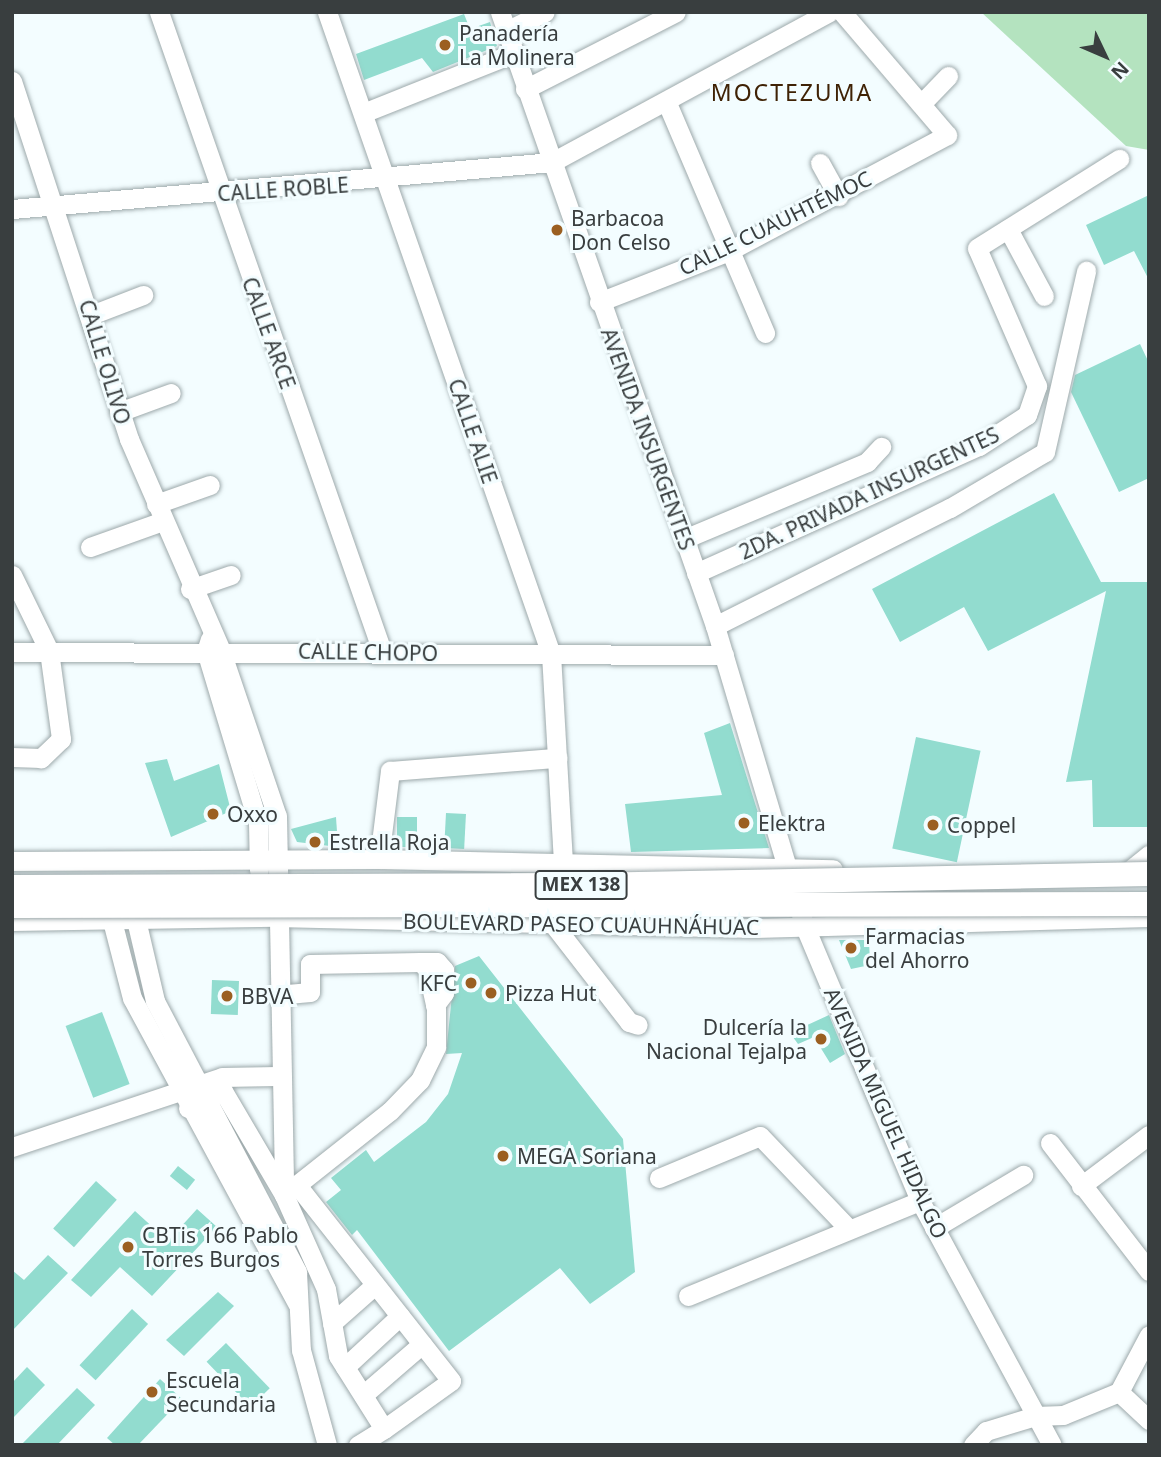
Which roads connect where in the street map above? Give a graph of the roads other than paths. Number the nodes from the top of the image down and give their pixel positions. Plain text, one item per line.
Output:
1 (159, 12) edge
2 (327, 12) edge
3 (545, 12) edge
4 (676, 12) edge
5 (829, 12) edge
6 (842, 12) edge
7 (503, 22) edge
8 (514, 53) junction
9 (948, 76) dead end
10 (12, 81) edge
11 (525, 89) junction
12 (667, 103) junction
13 (922, 104) junction
14 (363, 113) junction
15 (1119, 159) dead end
16 (552, 162) junction
17 (820, 163) dead end
18 (385, 181) junction
19 (220, 194) junction
20 (838, 196) junction
21 (55, 203) junction
22 (12, 209) edge
23 (1008, 229) junction
24 (729, 251) junction
25 (1086, 271) dead end
26 (143, 295) dead end
27 (1044, 296) dead end
28 (599, 302) junction
29 (91, 315) junction
30 (765, 333) dead end
31 (171, 393) dead end
32 (119, 412) junction
33 (881, 447) dead end
34 (210, 485) dead end
35 (160, 513) junction
36 (684, 539) junction
37 (90, 547) dead end
38 (696, 573) junction
39 (12, 575) edge
40 (231, 575) dead end
41 (190, 589) junction
42 (715, 626) junction
43 (213, 647) junction
44 (49, 650) junction
45 (12, 652) edge
46 (383, 654) junction
47 (551, 654) junction
48 (724, 655) junction
49 (12, 757) edge
50 (557, 758) junction
51 (1149, 855) edge
52 (268, 859) junction
53 (379, 859) junction
54 (12, 861) edge
55 (563, 861) junction
56 (129, 862) junction
57 (108, 863) junction
58 (688, 867) junction
59 (786, 868) junction
60 (843, 869) junction
61 (1142, 872) edge
62 (12, 887) edge
63 (843, 901) junction
64 (1149, 905) edge
65 (12, 906) edge
66 (266, 917) junction
67 (1149, 917) edge
68 (134, 920) junction
69 (12, 921) edge
70 (109, 921) junction
71 (553, 924) junction
72 (843, 925) junction
73 (687, 926) junction
74 (805, 927) junction
75 (276, 995) junction
76 (638, 1024) dead end
77 (278, 1076) junction
78 (190, 1092) junction
79 (1149, 1135) edge
80 (1050, 1143) dead end
81 (12, 1147) edge
82 (1023, 1175) dead end
83 (659, 1178) dead end
84 (1081, 1186) junction
85 (291, 1190) junction
86 (920, 1201) junction
87 (934, 1228) junction
88 (849, 1229) junction
89 (1149, 1271) edge
90 (374, 1285) junction
91 (688, 1296) dead end
92 (400, 1316) junction
93 (332, 1323) junction
94 (1149, 1335) edge
95 (422, 1344) junction
96 (345, 1367) junction
97 (1119, 1392) junction
98 (363, 1395) junction
99 (1035, 1416) junction
100 (1149, 1420) edge
101 (384, 1429) junction
102 (327, 1445) edge
103 (358, 1445) edge
104 (973, 1445) edge
105 (1052, 1445) edge

1 - 19 street, CALLE ARCE
2 - 14 street, CALLE ALIE
3 - 7 street
4 - 11 street
5 - 12 street
6 - 13 street
7 - 8 street, AVENIDA INSURGENTES
8 - 11 street, AVENIDA INSURGENTES
8 - 14 street
9 - 13 street
10 - 21 street, CALLE OLIVO
11 - 16 street, AVENIDA INSURGENTES
12 - 16 street
12 - 24 street
13 - 20 street, CALLE CUAUHTÉMOC
14 - 18 street, CALLE ALIE
15 - 23 street, 2DA. PRIVADA INSURGENTES
16 - 18 street, CALLE ROBLE
16 - 28 street, AVENIDA INSURGENTES
17 - 20 street
18 - 19 street, CALLE ROBLE
18 - 47 street, CALLE ALIE
19 - 21 street, CALLE ROBLE
19 - 46 street, CALLE ARCE
20 - 24 street, CALLE CUAUHTÉMOC
21 - 22 street, CALLE ROBLE
21 - 29 street, CALLE OLIVO
23 - 27 street
23 - 38 street, 2DA. PRIVADA INSURGENTES
24 - 28 street, CALLE CUAUHTÉMOC
24 - 30 street
25 - 42 street
26 - 29 street
28 - 36 street, AVENIDA INSURGENTES
29 - 32 street, CALLE OLIVO
31 - 32 street
32 - 35 street, CALLE OLIVO
33 - 36 street
34 - 35 street
35 - 37 street
35 - 41 street, CALLE OLIVO
36 - 38 street, AVENIDA INSURGENTES
38 - 42 street, AVENIDA INSURGENTES
39 - 44 street
40 - 41 street
41 - 43 street, CALLE OLIVO
42 - 48 street, AVENIDA INSURGENTES
43 - 44 street, CALLE CHOPO
43 - 46 street, CALLE CHOPO
43 - 52 street, CALLE OLIVO
44 - 45 street, CALLE CHOPO
44 - 49 street
46 - 47 street, CALLE CHOPO
47 - 48 street, CALLE CHOPO
47 - 50 street, CALLE ALIE
48 - 59 street, AVENIDA INSURGENTES
50 - 53 street
50 - 55 street, CALLE ALIE
51 - 61 street
52 - 53 street, MEX 138
52 - 56 street, MEX 138
52 - 66 street, CALLE OLIVO
53 - 55 street, MEX 138
54 - 57 street, MEX 138
55 - 58 street, MEX 138
56 - 57 street, MEX 138
56 - 68 street
57 - 70 street
58 - 59 street, MEX 138
58 - 73 street
59 - 60 street, MEX 138
59 - 74 street, AVENIDA MIGUEL HIDALGO
60 - 61 street, MEX 138
60 - 63 street
61 - 62 main road, BOULEVARD PASEO CUAUHNÁHUAC / MEX 138, bridge
63 - 72 street
63 - 74 street
64 - 65 main road, BOULEVARD PASEO CUAUHNÁHUAC / MEX 138, bridge
66 - 68 street, BOULEVARD PASEO CUAUHNÁHUAC / MEX 138
66 - 71 street, BOULEVARD PASEO CUAUHNÁHUAC / MEX 138
66 - 75 street, CALLE OLIVO
67 - 72 street, BOULEVARD PASEO CUAUHNÁHUAC / MEX 138
68 - 70 street, BOULEVARD PASEO CUAUHNÁHUAC / MEX 138
68 - 78 street
69 - 70 street, BOULEVARD PASEO CUAUHNÁHUAC / MEX 138
70 - 78 street
71 - 73 street, BOULEVARD PASEO CUAUHNÁHUAC / MEX 138
71 - 76 street
72 - 74 street, BOULEVARD PASEO CUAUHNÁHUAC / MEX 138
73 - 74 street, BOULEVARD PASEO CUAUHNÁHUAC / MEX 138
74 - 86 street, AVENIDA MIGUEL HIDALGO
75 - 77 street, CALLE OLIVO
75 - 85 street
77 - 78 street
77 - 85 street, CALLE OLIVO
78 - 81 street
78 - 85 street
78 - 102 street
79 - 84 street
80 - 84 street
82 - 87 street
83 - 88 street
84 - 89 street
85 - 90 street
85 - 93 street
86 - 87 street, AVENIDA MIGUEL HIDALGO
86 - 88 street
87 - 99 street, AVENIDA MIGUEL HIDALGO
88 - 91 street
90 - 92 street
90 - 93 street
92 - 95 street
92 - 96 street
93 - 96 street
94 - 97 street
95 - 98 street
95 - 101 street
96 - 98 street
97 - 99 street
97 - 100 street
98 - 101 street
99 - 104 street
99 - 105 street, AVENIDA MIGUEL HIDALGO
101 - 103 street

